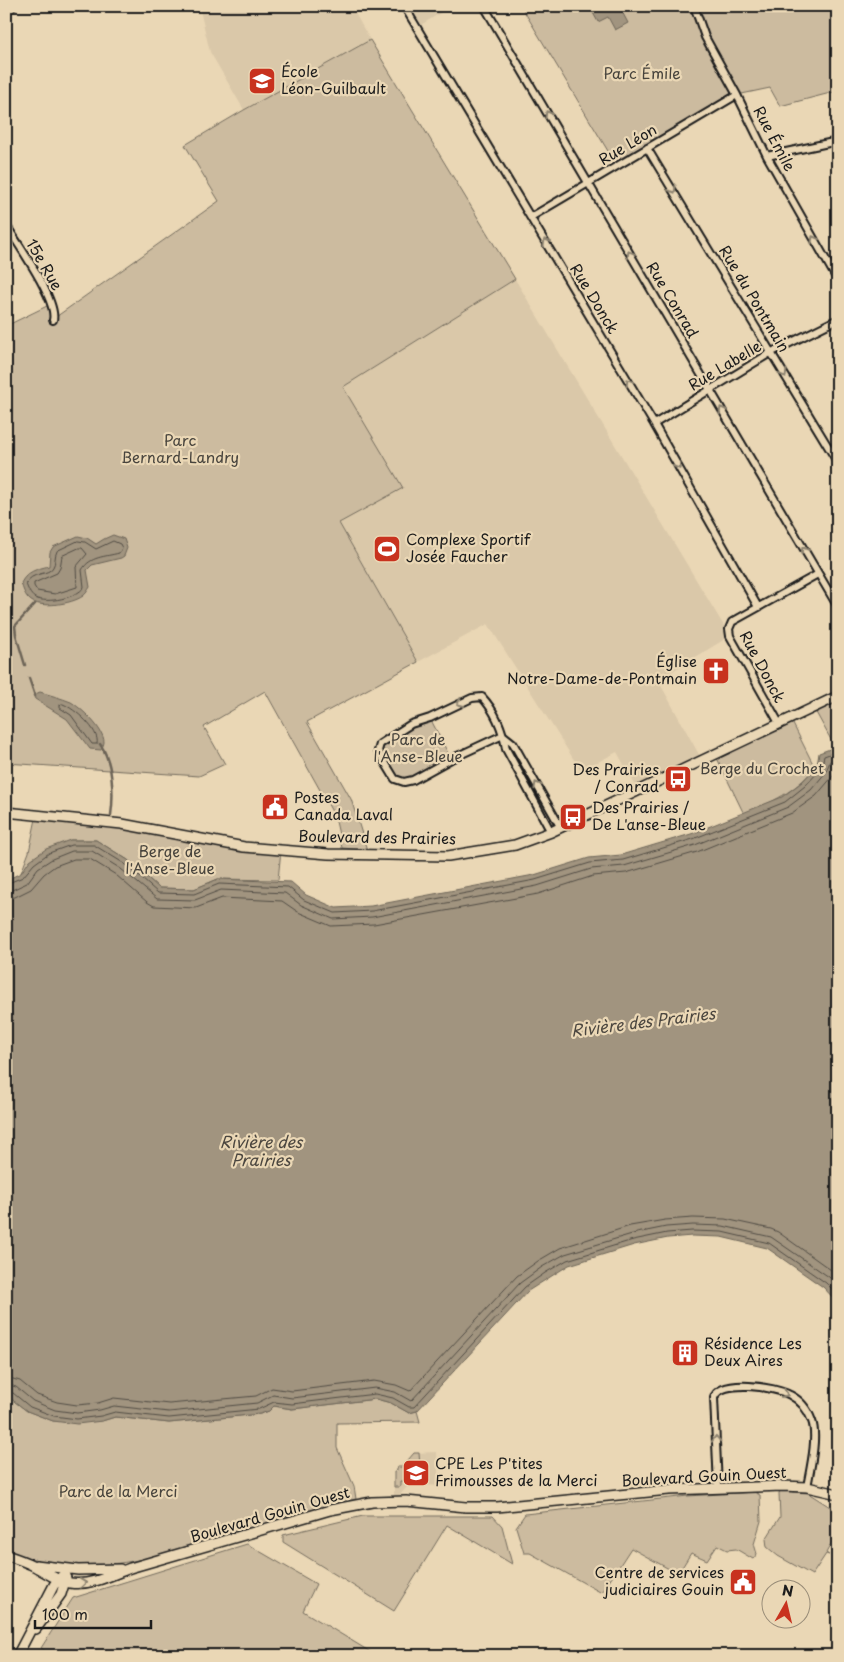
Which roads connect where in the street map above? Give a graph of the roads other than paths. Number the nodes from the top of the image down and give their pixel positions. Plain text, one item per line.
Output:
1 (12, 6) edge
2 (404, 6) edge
3 (484, 6) edge
4 (694, 6) edge
5 (6, 8) edge
6 (737, 95) junction
7 (838, 141) edge
8 (647, 148) junction
9 (768, 156) junction
10 (588, 183) junction
11 (531, 217) junction
12 (6, 226) edge
13 (838, 281) edge
14 (838, 319) edge
15 (53, 320) dead end
16 (772, 352) junction
17 (711, 391) junction
18 (654, 424) junction
19 (838, 463) edge
20 (818, 574) junction
21 (758, 607) junction
22 (838, 607) edge
23 (838, 696) edge
24 (779, 723) junction
25 (503, 734) junction
26 (6, 812) edge
27 (561, 828) junction
28 (551, 832) junction
29 (718, 1487) junction
30 (808, 1487) junction
31 (838, 1494) edge
32 (6, 1555) edge
33 (31, 1564) junction
34 (130, 1568) junction
35 (68, 1570) junction
36 (62, 1581) junction
37 (16, 1656) edge

1 - 5 street
2 - 11 street, Rue Donck
10 -> 3 street, Rue Conrad
4 - 6 street, Rue Émile
6 - 8 street, Rue Léon
6 - 9 street, Rue Émile
7 - 9 street
8 - 10 street, Rue Léon
8 -> 16 street, Rue du Pontmain
13 -> 9 street, Rue Émile
10 - 11 street, Rue Léon
17 -> 10 street, Rue Conrad
18 -> 11 street, Rue Donck
12 - 15 street, 15e Rue
14 - 16 street, Rue Labelle
16 - 17 street, Rue Labelle
16 -> 19 street, Rue du Pontmain
17 - 18 street, Rue Labelle
20 -> 17 street, Rue Conrad
18 -> 21 street, Rue Donck
20 - 21 street, Rue Donck
20 - 22 street, Rue Conrad
21 - 24 street, Rue Donck
23 - 24 street, Boulevard des Prairies
24 - 27 street, Boulevard des Prairies
25 -> 25 street
27 -> 25 street
25 - 28 street
26 - 28 street, Boulevard des Prairies
27 - 28 street, Boulevard des Prairies
29 - 30 street, Boulevard Gouin Ouest
29 -> 30 street
29 - 34 street, Boulevard Gouin Ouest
30 - 31 street, Boulevard Gouin Ouest
32 - 33 street, Boulevard Gouin Ouest
33 - 35 street, Boulevard Gouin Ouest
33 - 36 street, Boulevard Gouin Ouest
34 - 35 street, Boulevard Gouin Ouest
36 -> 34 street, Boulevard Gouin Ouest
35 - 36 street
36 - 37 street

